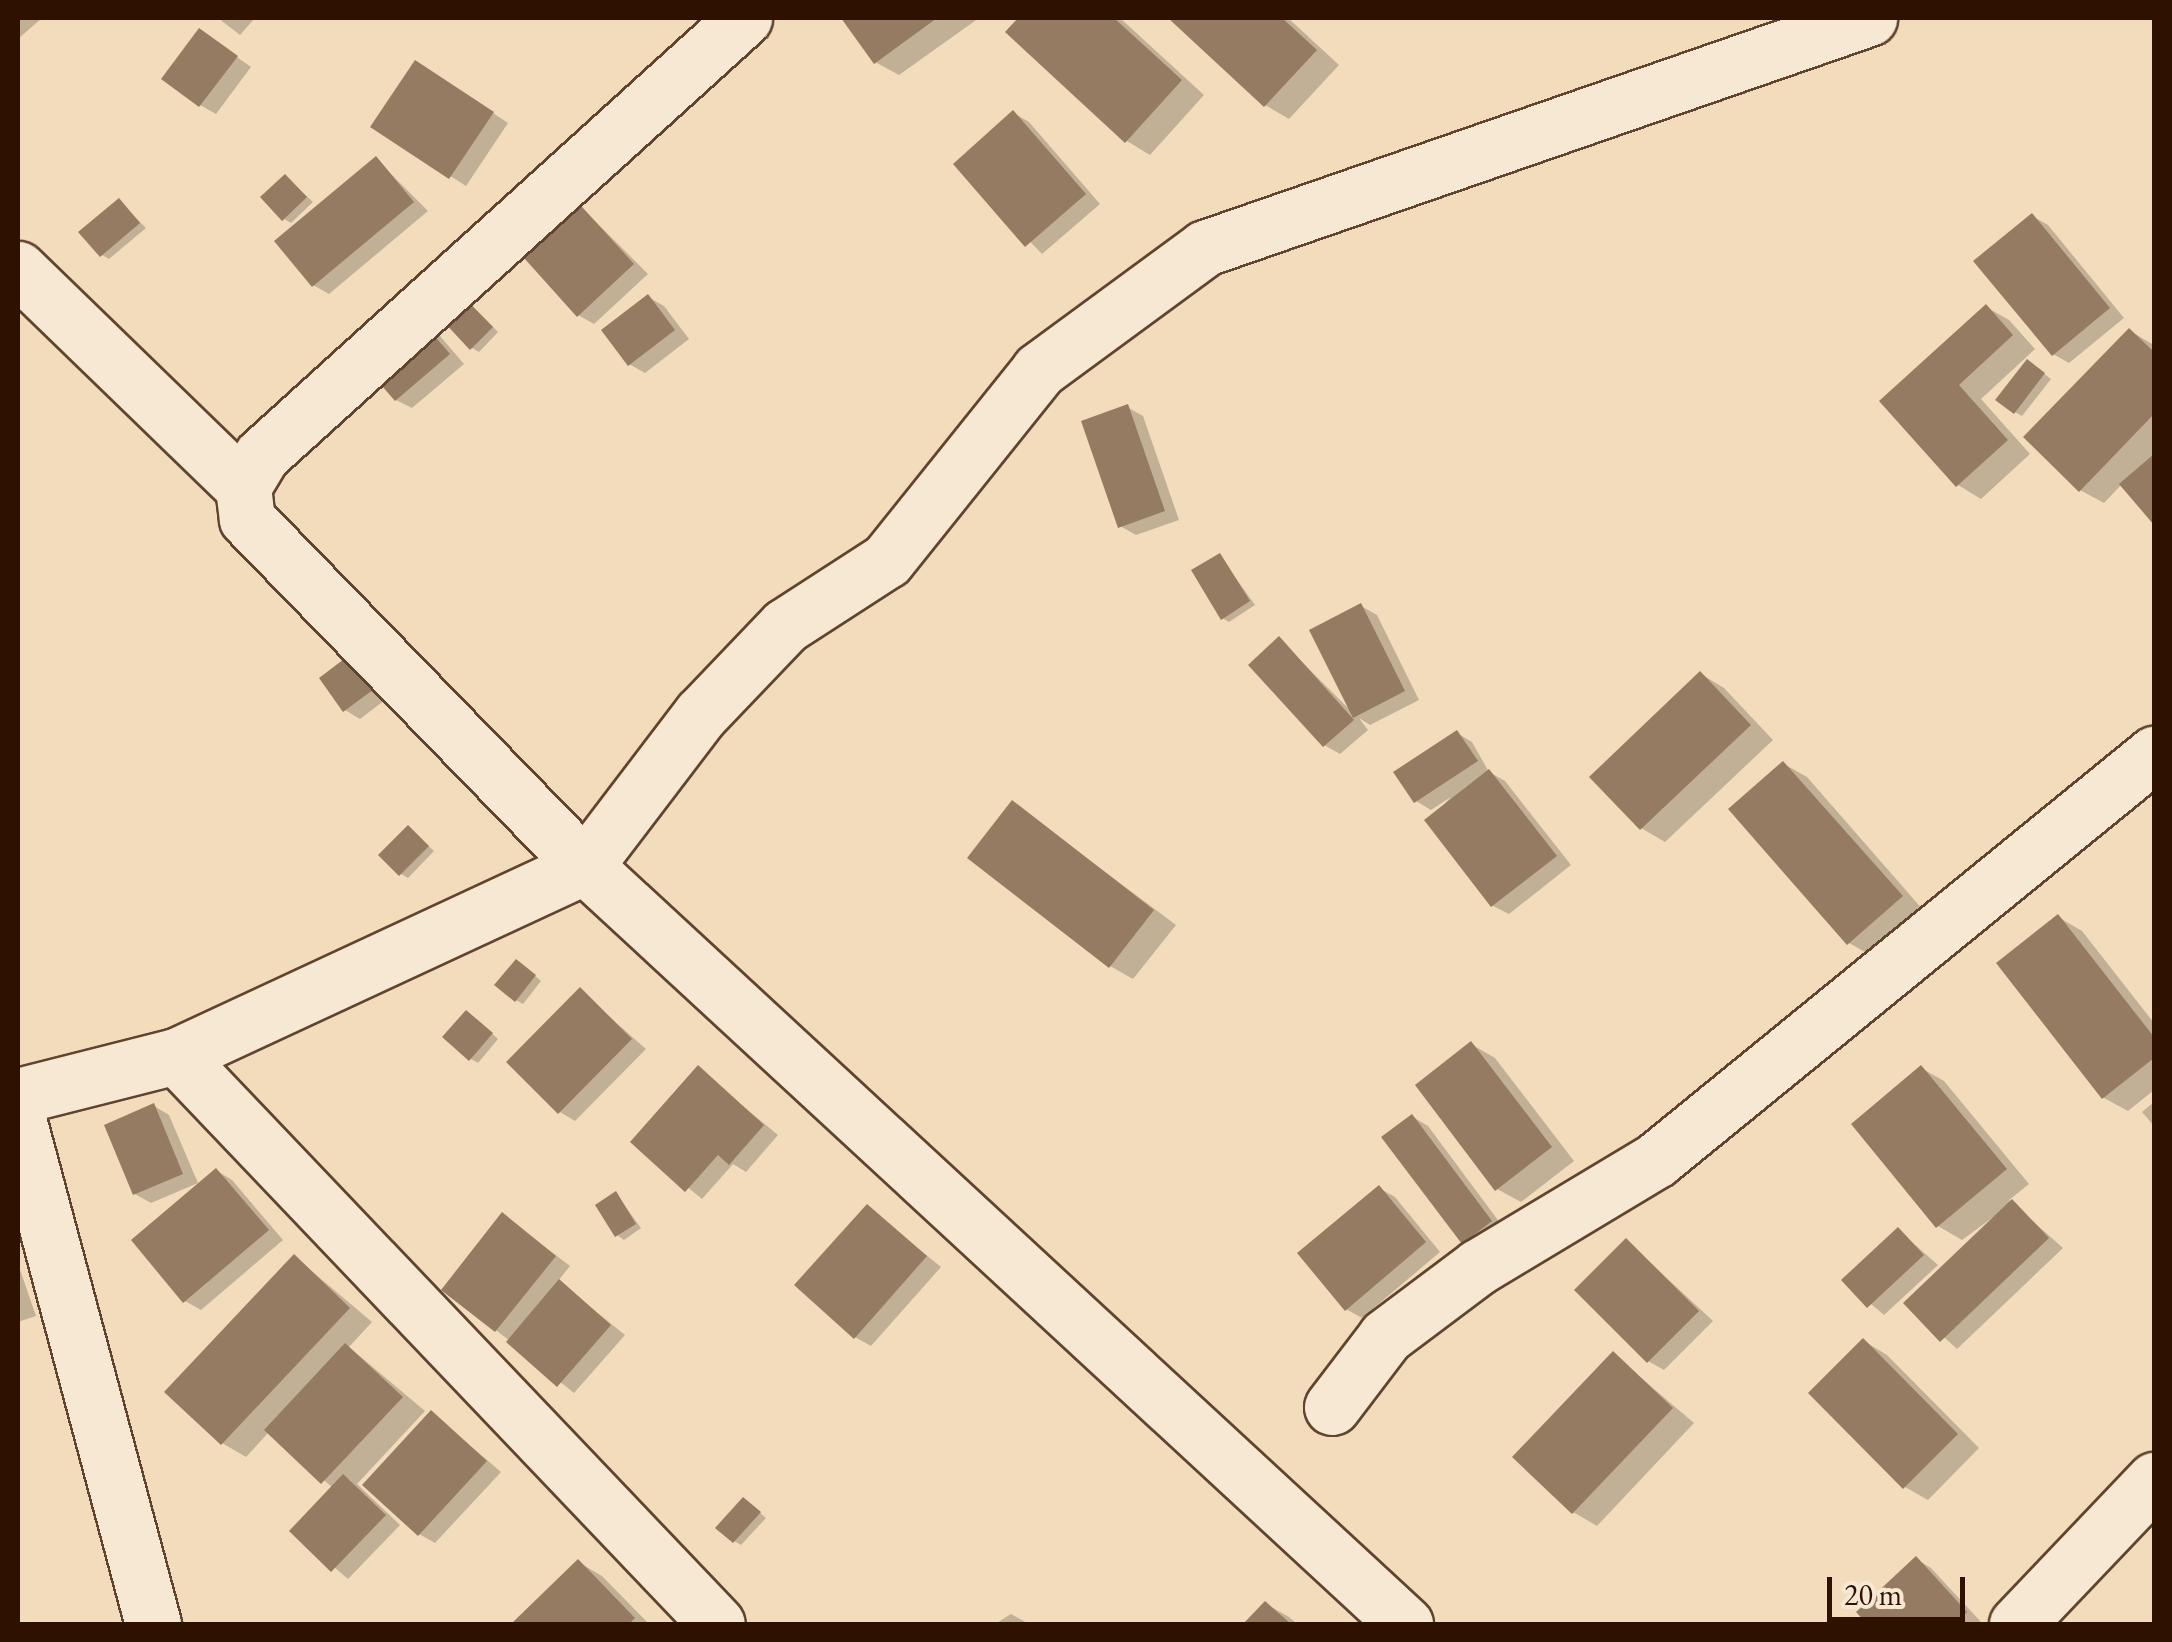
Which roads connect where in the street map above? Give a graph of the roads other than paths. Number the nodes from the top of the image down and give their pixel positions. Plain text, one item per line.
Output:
1 (744, 18) edge
2 (1869, 18) edge
3 (18, 269) edge
4 (243, 487) junction
5 (2154, 754) edge
6 (585, 866) junction
7 (176, 1056) junction
8 (18, 1096) edge
9 (18, 1118) edge
10 (1332, 1407) dead end
11 (2154, 1480) edge
12 (153, 1624) edge
13 (717, 1624) edge
14 (1406, 1624) edge
15 (2016, 1624) edge

1 - 4 street
2 - 6 street
3 - 4 street
4 - 6 street
5 - 10 street
6 - 7 street
6 - 14 street
7 - 8 street
7 - 13 street
9 - 12 street
11 - 15 street

